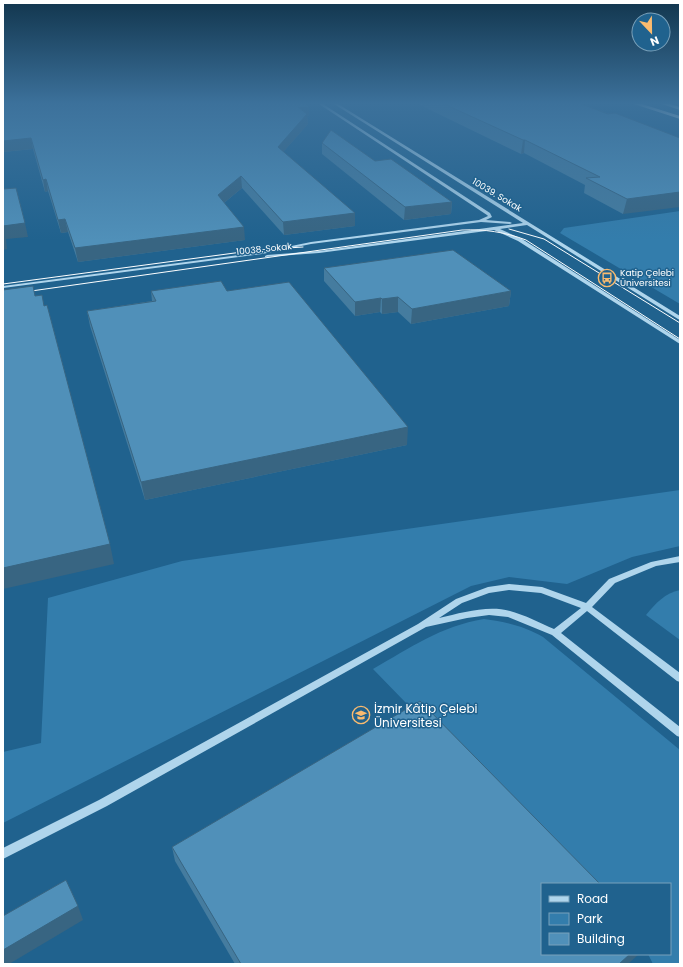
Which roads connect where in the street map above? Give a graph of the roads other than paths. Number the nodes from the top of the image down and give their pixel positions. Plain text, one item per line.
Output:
1 (389, 149) edge
2 (408, 149) edge
3 (480, 221) junction
4 (528, 224) junction
5 (494, 228) junction
6 (3, 287) edge
7 (3, 292) edge
8 (680, 318) edge
9 (680, 342) edge
10 (680, 559) edge
11 (587, 607) junction
12 (421, 626) junction
13 (555, 632) junction
14 (680, 678) edge
15 (680, 733) edge
16 (3, 854) edge

1 - 3 street, 10039. Sokak
2 - 4 street, 10039. Sokak
3 - 4 street, 10038. Sokak
3 - 5 street
3 - 6 street, 10038. Sokak
4 - 5 street, 10038. Sokak
4 - 8 street, 10039. Sokak
5 - 7 street, 10038. Sokak
5 - 9 street
10 - 11 street
11 - 12 street
11 - 13 street
11 - 14 street
12 - 13 street
12 - 16 street
13 - 15 street

